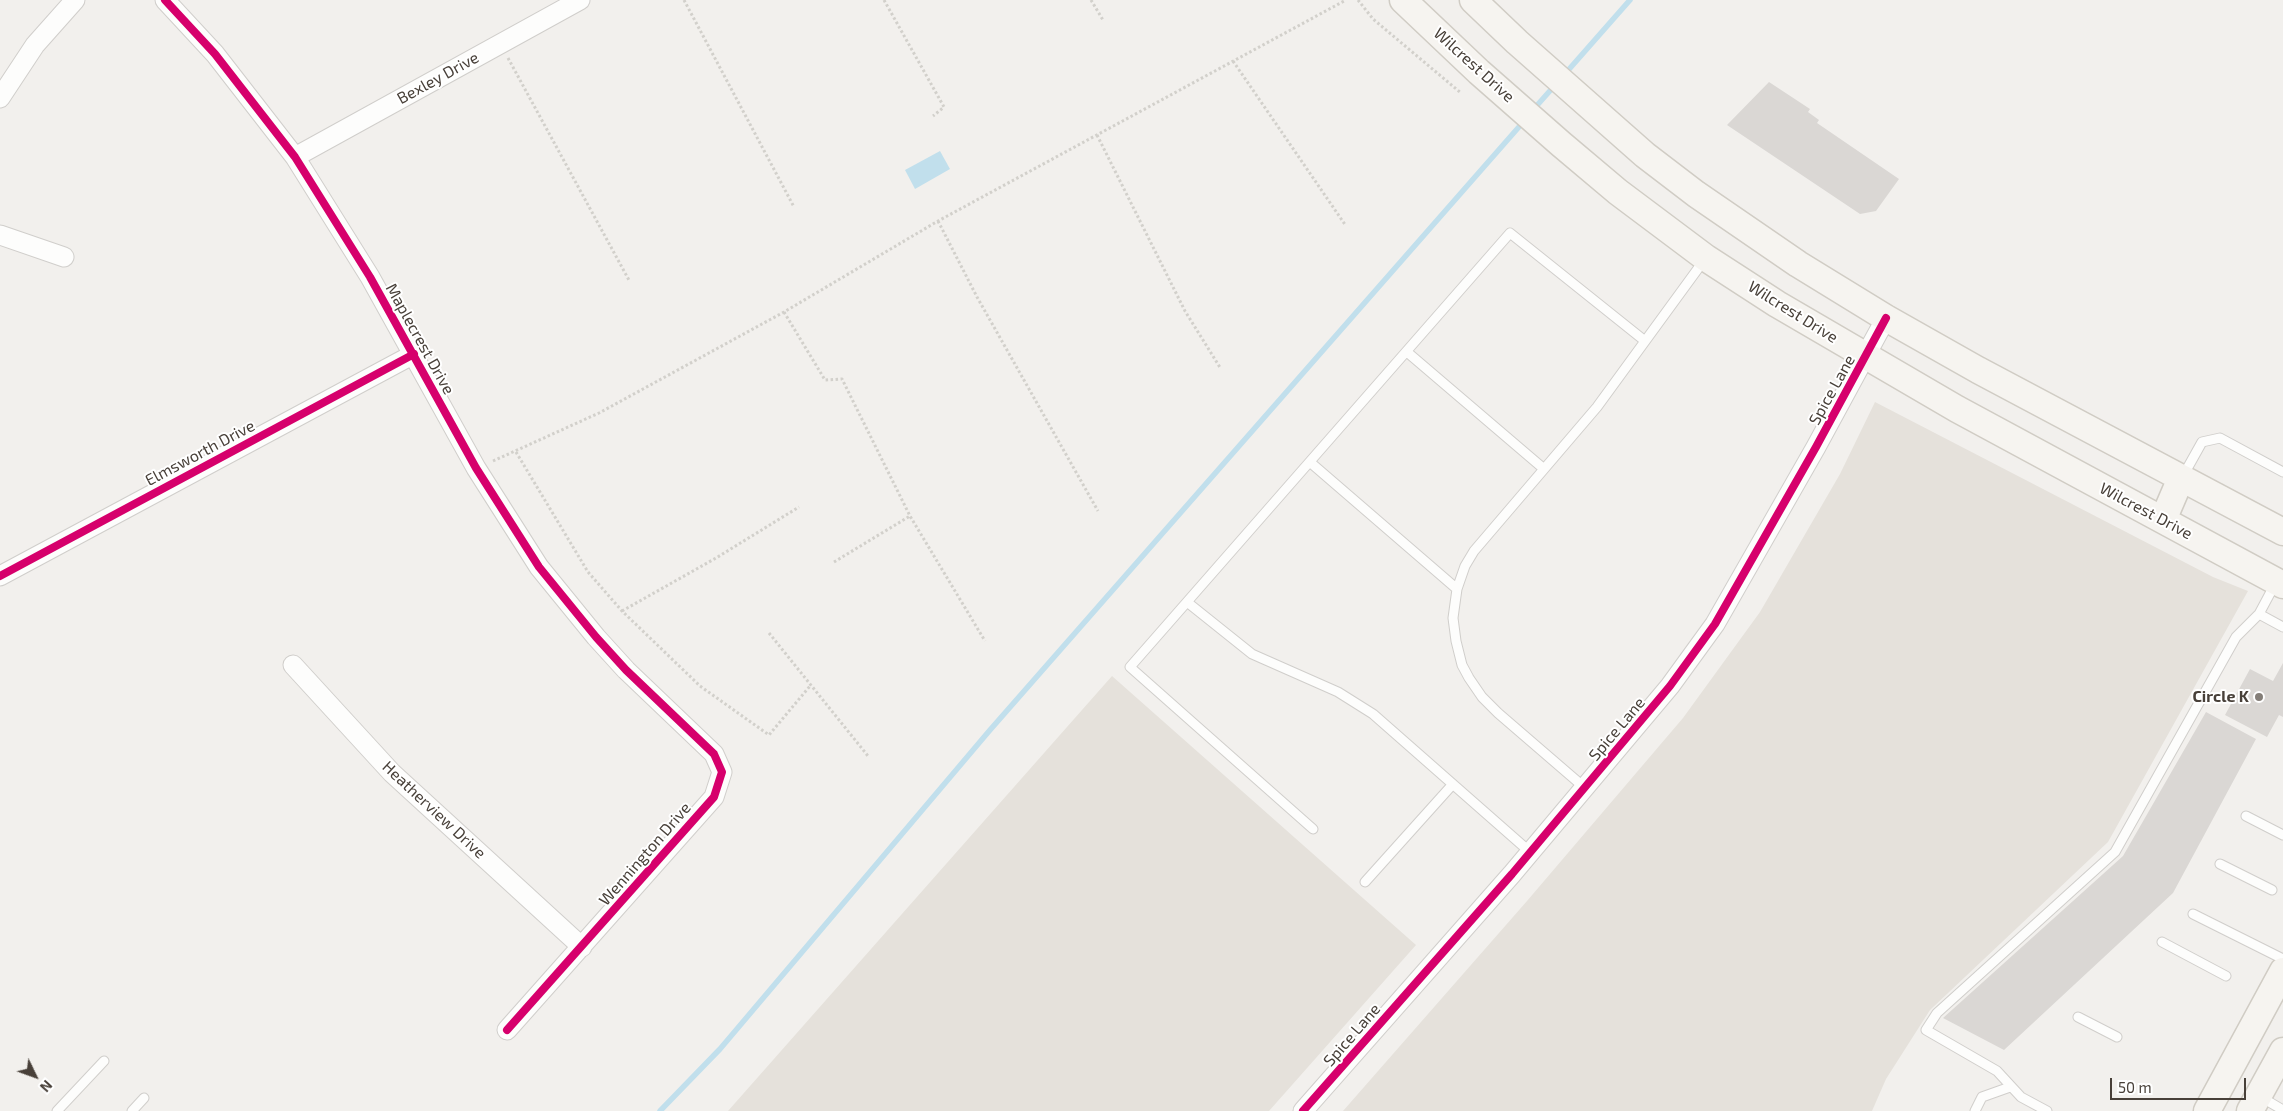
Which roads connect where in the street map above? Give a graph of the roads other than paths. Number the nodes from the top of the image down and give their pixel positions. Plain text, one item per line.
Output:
1 (75, 0) edge
2 (164, 0) edge
3 (580, 0) edge
4 (1403, 0) edge
5 (1473, 0) edge
6 (0, 98) edge
7 (295, 157) junction
8 (0, 235) edge
9 (64, 257) dead end
10 (1706, 258) junction
11 (1886, 318) junction
12 (1645, 341) junction
13 (1408, 352) junction
14 (414, 354) junction
15 (1866, 356) junction
16 (1311, 462) junction
17 (1544, 469) junction
18 (2283, 472) edge
19 (2181, 478) junction
20 (2163, 520) junction
21 (2283, 532) edge
22 (0, 576) edge
23 (2280, 583) edge
24 (1457, 590) junction
25 (1187, 602) junction
26 (2259, 614) junction
27 (2283, 627) edge
28 (293, 665) dead end
29 (649, 692) joint
30 (1453, 784) junction
31 (1585, 788) junction
32 (2246, 816) dead end
33 (1314, 829) dead end
34 (2283, 834) edge
35 (1530, 852) junction
36 (2220, 864) dead end
37 (1365, 882) dead end
38 (2272, 890) dead end
39 (2193, 914) dead end
40 (2162, 942) dead end
41 (582, 946) junction
42 (2283, 959) edge
43 (2283, 971) edge
44 (2226, 976) dead end
45 (2078, 1016) dead end
46 (507, 1030) dead end
47 (2116, 1037) dead end
48 (2283, 1051) edge
49 (104, 1061) dead end
50 (2010, 1087) junction
51 (144, 1098) dead end
52 (2254, 1103) edge
53 (2283, 1110) edge
54 (58, 1111) edge
55 (132, 1111) edge
56 (1303, 1111) edge
57 (1975, 1111) edge
58 (2047, 1111) edge
59 (2207, 1111) edge

1 - 6 street
2 - 7 street, Maplecrest Drive
3 - 7 street, Bexley Drive
4 - 10 main road, Wilcrest Drive
5 - 11 main road
7 - 14 street, Maplecrest Drive
8 - 9 street
10 - 12 lane
10 - 15 main road, Wilcrest Drive
11 - 15 street, Spice Lane
11 - 19 main road
12 - 13 lane
12 - 17 lane
13 - 16 lane
13 - 17 lane
14 - 22 street, Elmsworth Drive
14 - 29 street, Maplecrest Drive
15 - 20 main road, Wilcrest Drive
15 - 31 street, Spice Lane
16 - 24 lane
16 - 25 lane
17 - 24 lane
18 - 19 lane
19 - 20 main road
19 - 21 main road
20 - 23 main road, Wilcrest Drive
23 - 26 lane
24 - 31 lane
25 - 30 lane
25 - 33 lane
26 - 27 lane
26 - 50 lane
28 - 41 street, Heatherview Drive
29 - 41 street, Wennington Drive
30 - 35 lane
30 - 37 lane
31 - 35 street, Spice Lane
32 - 34 lane
35 - 56 street, Spice Lane
36 - 38 lane
39 - 42 lane
40 - 44 lane
41 - 46 street, Wennington Drive
43 - 59 main road
45 - 47 lane
48 - 52 main road
49 - 54 lane
50 - 57 lane
50 - 58 lane
51 - 55 lane
52 - 53 lane

